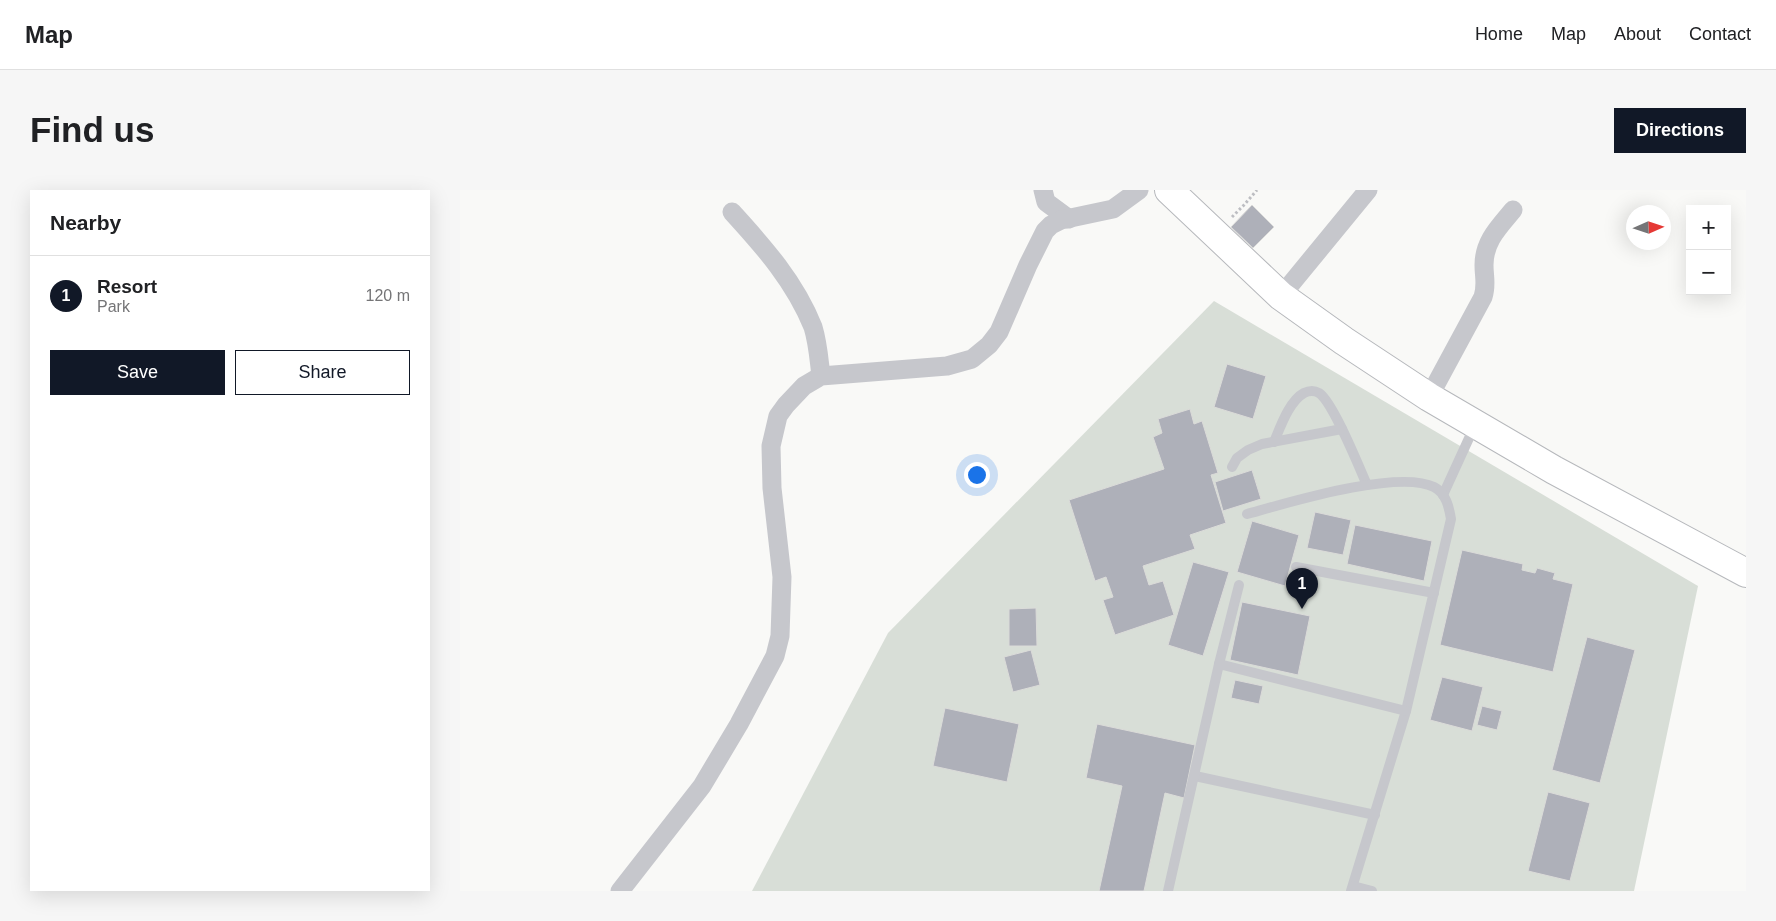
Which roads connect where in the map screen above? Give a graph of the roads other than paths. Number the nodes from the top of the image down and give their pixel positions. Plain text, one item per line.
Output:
1 (1043, 190) edge
2 (1139, 190) edge
3 (1169, 190) edge
4 (1368, 190) edge
5 (1513, 210) dead end
6 (732, 212) dead end
7 (1069, 219) junction
8 (1281, 296) junction
9 (821, 376) junction
10 (1429, 397) junction
11 (1476, 424) junction
12 (1342, 429) junction
13 (1274, 442) junction
14 (1232, 467) dead end
15 (1367, 485) junction
16 (1443, 494) junction
17 (1247, 514) dead end
18 (1296, 567) dead end
19 (1746, 573) edge
20 (1239, 585) dead end
21 (1434, 593) junction
22 (1220, 664) junction
23 (1406, 711) junction
24 (1195, 776) junction
25 (1375, 816) junction
26 (1352, 888) edge
27 (620, 891) edge
28 (1168, 891) edge
29 (1372, 891) edge

1 - 7 street
2 - 7 street
3 - 8 highway
4 - 8 street
5 - 10 street
6 - 9 street
7 - 9 street
8 - 10 highway
9 - 27 street
10 - 11 highway
11 - 16 lane
11 - 19 highway
12 - 13 lane
12 - 13 lane
12 - 15 lane
13 - 14 lane
15 - 16 lane
15 - 17 lane
16 - 21 lane
18 - 21 lane
20 - 22 lane
21 - 23 lane
22 - 23 lane
22 - 24 lane
23 - 25 lane
24 - 25 lane
24 - 28 lane
25 - 26 lane
26 - 29 lane

